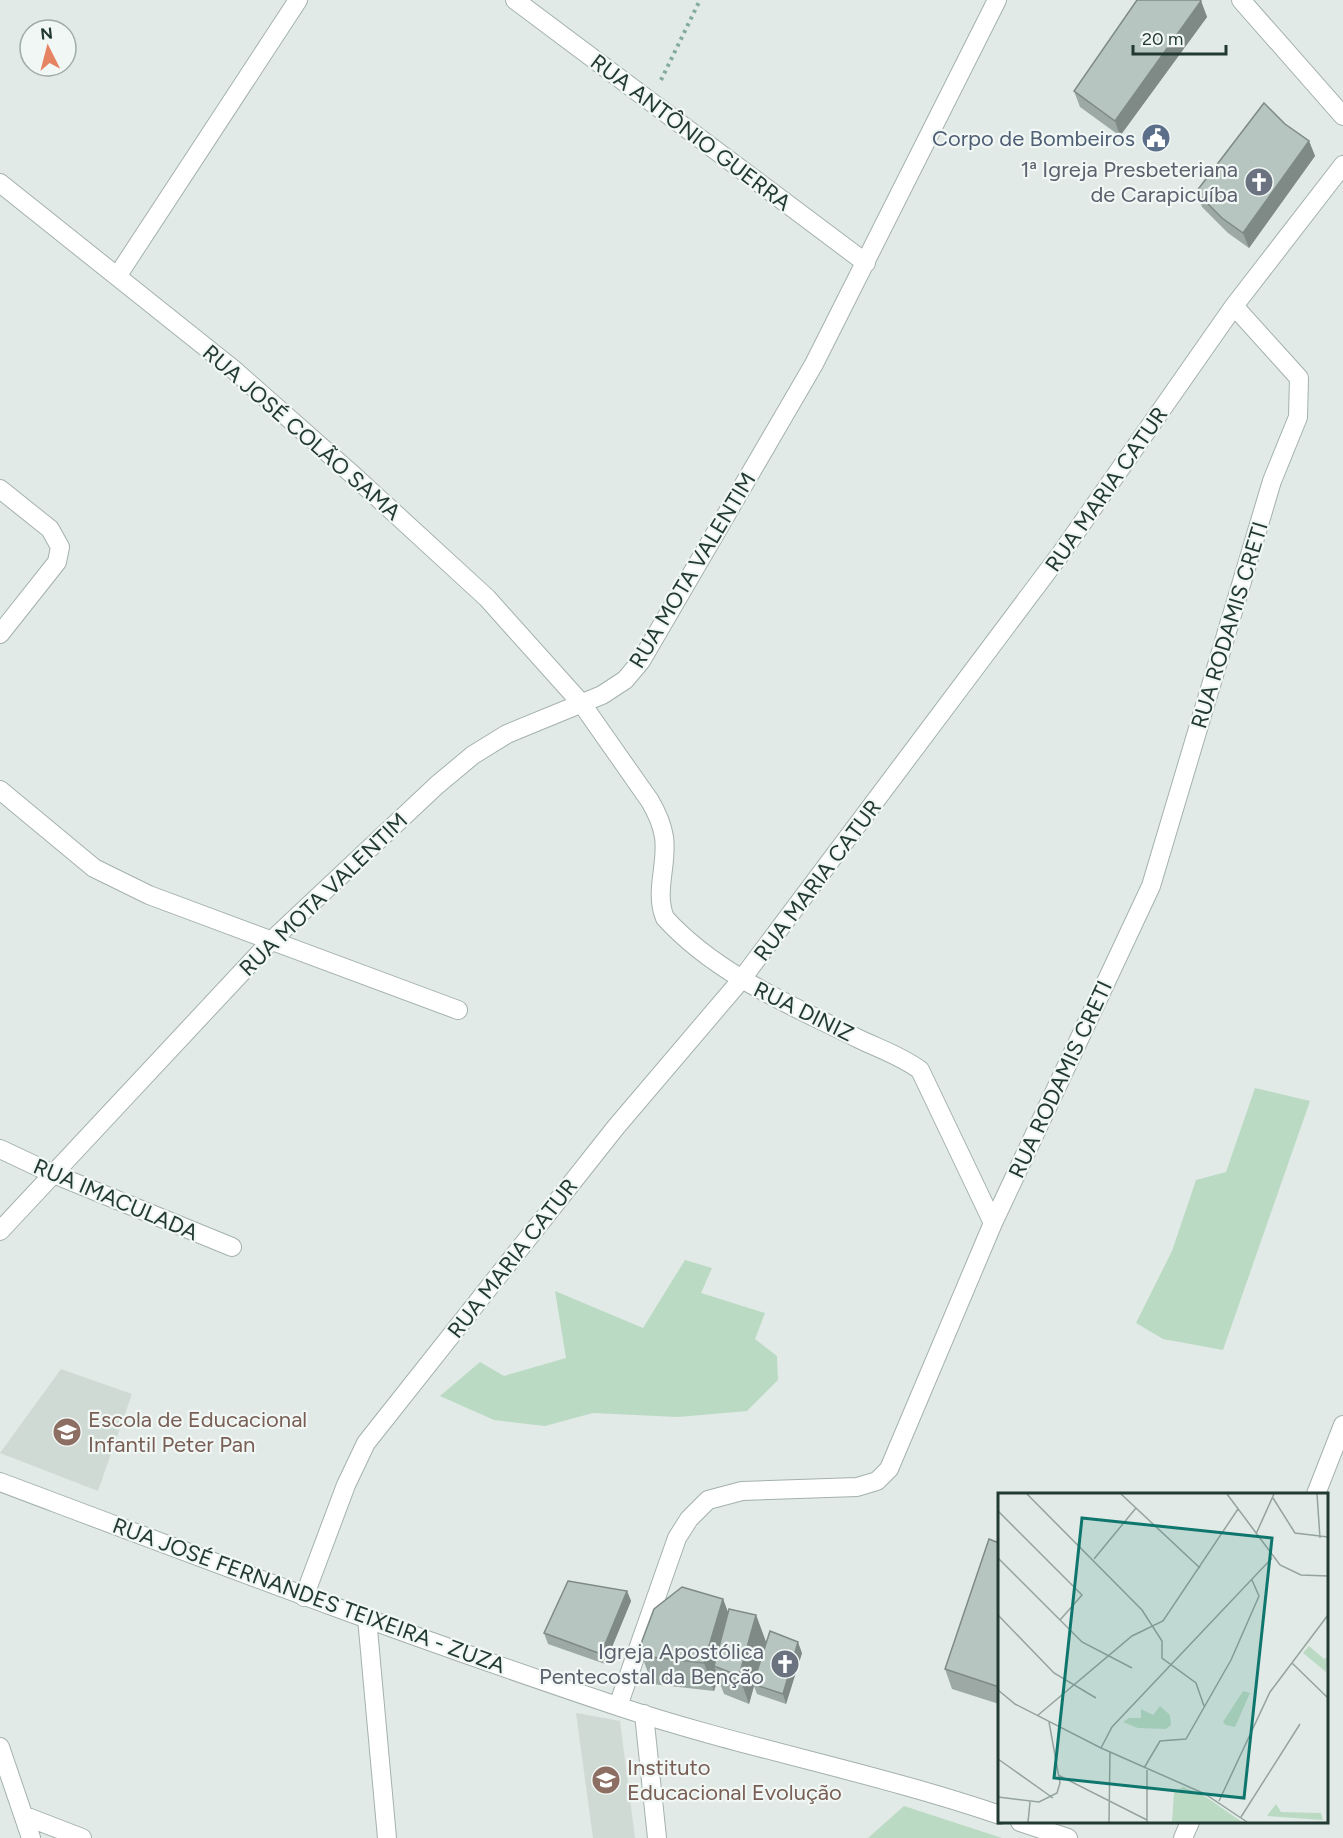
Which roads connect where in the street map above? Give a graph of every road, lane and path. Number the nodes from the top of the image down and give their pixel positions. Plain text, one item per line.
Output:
1 (298, 0) edge
2 (515, 0) edge
3 (700, 0) edge
4 (997, 0) edge
5 (1241, 0) edge
6 (650, 102) junction
7 (1343, 116) edge
8 (1343, 165) edge
9 (0, 183) edge
10 (866, 263) junction
11 (118, 275) junction
12 (1234, 306) junction
13 (0, 489) edge
14 (0, 634) edge
15 (582, 704) junction
16 (0, 790) edge
17 (270, 942) junction
18 (741, 980) junction
19 (458, 1010) dead end
20 (0, 1149) edge
21 (51, 1173) junction
22 (993, 1223) junction
23 (0, 1231) edge
24 (232, 1247) dead end
25 (1343, 1425) edge
26 (0, 1482) edge
27 (1316, 1493) edge
28 (304, 1597) junction
29 (367, 1618) junction
30 (618, 1706) junction
31 (644, 1714) junction
32 (0, 1747) edge
33 (998, 1815) edge
34 (25, 1816) junction
35 (1026, 1823) edge
36 (1189, 1823) edge
37 (32, 1838) edge
38 (82, 1838) edge
39 (387, 1838) edge
40 (657, 1838) edge
41 (1068, 1838) edge
42 (1184, 1838) edge

1 - 11 street
2 - 6 street, RUA ANTÔNIO GUERRA
3 - 6 path
4 - 10 street, RUA MOTA VALENTIM
5 - 7 street
6 - 10 street, RUA ANTÔNIO GUERRA
8 - 12 street, RUA MARIA CATUR
9 - 11 street, RUA JOSÉ COLÃO SAMA
10 - 15 street, RUA MOTA VALENTIM
11 - 15 street, RUA JOSÉ COLÃO SAMA
12 - 18 street, RUA MARIA CATUR
12 - 22 street, RUA RODAMIS CRETI
13 - 14 street
15 - 17 street, RUA MOTA VALENTIM
15 - 18 street, RUA DINIZ
16 - 17 street
17 - 19 street
17 - 21 street, RUA MOTA VALENTIM
18 - 22 street, RUA DINIZ
18 - 28 street, RUA MARIA CATUR
20 - 21 street, RUA IMACULADA
21 - 23 street, RUA MOTA VALENTIM
21 - 24 street, RUA IMACULADA
22 - 30 street, RUA RODAMIS CRETI
25 - 27 street
26 - 28 street, RUA JOSÉ FERNANDES TEIXEIRA - ZUZA
28 - 29 street, RUA JOSÉ FERNANDES TEIXEIRA - ZUZA
29 - 30 street, RUA JOSÉ FERNANDES TEIXEIRA - ZUZA
29 - 39 street
30 - 31 street, RUA JOSÉ FERNANDES TEIXEIRA - ZUZA
31 - 33 street, RUA JOSÉ FERNANDES TEIXEIRA - ZUZA
31 - 40 street
32 - 34 street
34 - 37 street
34 - 38 street
35 - 41 street
36 - 42 street

